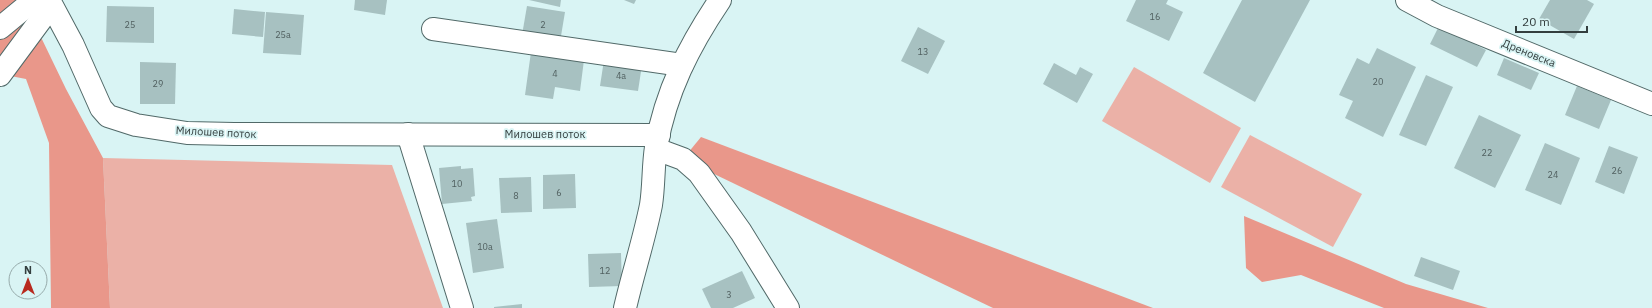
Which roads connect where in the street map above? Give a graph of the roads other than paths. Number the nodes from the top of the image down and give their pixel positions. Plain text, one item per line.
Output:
1 (720, 0) edge
2 (1407, 0) edge
3 (45, 2) edge
4 (0, 28) edge
5 (432, 29) dead end
6 (682, 65) junction
7 (0, 75) edge
8 (1652, 104) edge
9 (408, 134) junction
10 (657, 142) junction
11 (462, 308) edge
12 (624, 308) edge
13 (788, 308) edge

1 - 6 street
2 - 8 street, Дреновска
3 - 4 street
3 - 7 street
3 - 9 street, Милошев поток
5 - 6 street
6 - 10 street
9 - 10 street, Милошев поток
9 - 11 street
10 - 12 street
10 - 13 street

